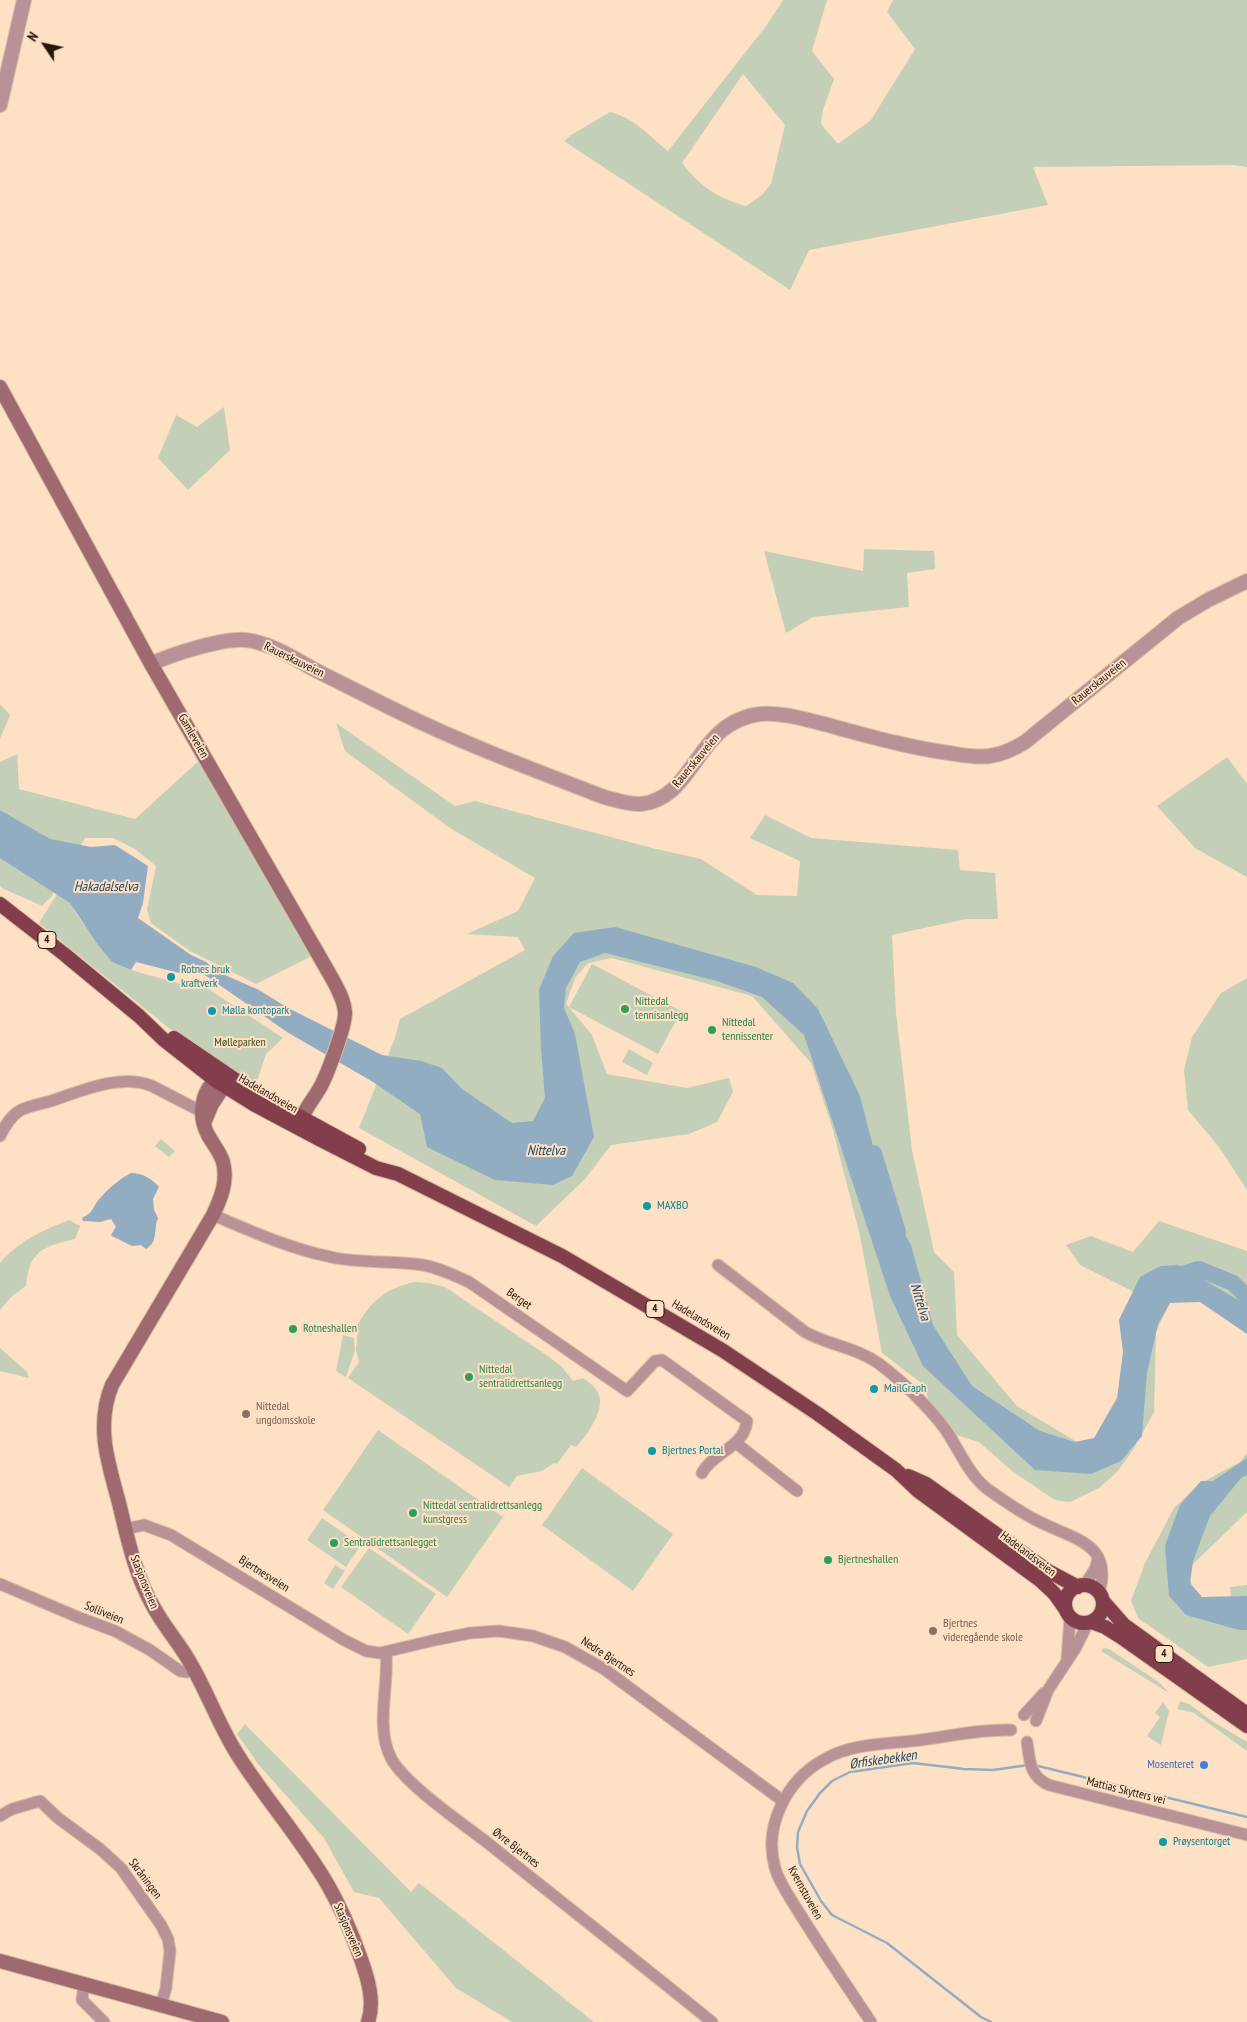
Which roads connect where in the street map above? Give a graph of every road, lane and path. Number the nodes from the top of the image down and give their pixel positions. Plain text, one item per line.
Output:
1 (24, 0) edge
2 (0, 105) edge
3 (0, 387) edge
4 (1247, 581) edge
5 (151, 664) junction
6 (0, 904) edge
7 (222, 1080) junction
8 (204, 1116) junction
9 (304, 1123) junction
10 (0, 1136) edge
11 (213, 1214) junction
12 (718, 1265) dead end
13 (736, 1443) junction
14 (896, 1470) junction
15 (702, 1473) dead end
16 (797, 1491) dead end
17 (126, 1528) junction
18 (1098, 1559) junction
19 (0, 1584) edge
20 (1081, 1586) junction
21 (1101, 1597) junction
22 (1068, 1614) junction
23 (1089, 1623) junction
24 (386, 1653) junction
25 (1067, 1659) junction
26 (194, 1668) junction
27 (1048, 1690) junction
28 (1247, 1714) edge
29 (1024, 1715) dead end
30 (1036, 1722) dead end
31 (1247, 1726) edge
32 (1011, 1730) dead end
33 (1027, 1742) dead end
34 (783, 1801) junction
35 (0, 1816) edge
36 (1247, 1835) edge
37 (0, 1961) edge
38 (84, 1984) junction
39 (161, 2005) junction
40 (104, 2022) edge
41 (222, 2022) edge
42 (368, 2022) edge
43 (712, 2022) edge
44 (871, 2022) edge

1 - 2 street
3 - 5 main road, Gamleveien
4 - 5 street, Rauerskauveien
5 - 9 main road, Gamleveien
6 - 7 highway, Hadelandsveien / 4
7 - 8 main road
7 - 9 highway, Hadelandsveien / 4
8 - 10 street
8 - 11 main road, Stasjonsveien
9 - 14 highway, Hadelandsveien / 4
11 - 13 street, Berget
11 - 17 main road, Stasjonsveien
12 - 18 street
13 - 15 street, Berget
13 - 16 street
14 - 20 highway, Hadelandsveien / 4
14 - 22 highway, Hadelandsveien / 4
17 - 24 street, Bjertnesveien
17 - 26 main road, Stasjonsveien
18 - 20 street
18 - 21 street
19 - 26 street, Solliveien
20 - 21 highway, 4
20 - 22 highway
21 - 23 highway
21 - 28 highway, 4
22 - 23 highway, 4
22 - 25 street
23 - 25 street
23 - 31 highway, 4
24 - 34 street, Nedre Bjertnes
24 - 43 street, Øvre Bjertnes
25 - 27 street
26 - 42 main road, Stasjonsveien
27 - 29 street
27 - 30 street
32 - 34 street, Kvernstuveien
33 - 36 street, Mattias Skytters vei
34 - 44 street, Kvernstuveien
35 - 39 street, Skråningen
37 - 38 main road
38 - 39 main road
38 - 40 street
39 - 41 main road

